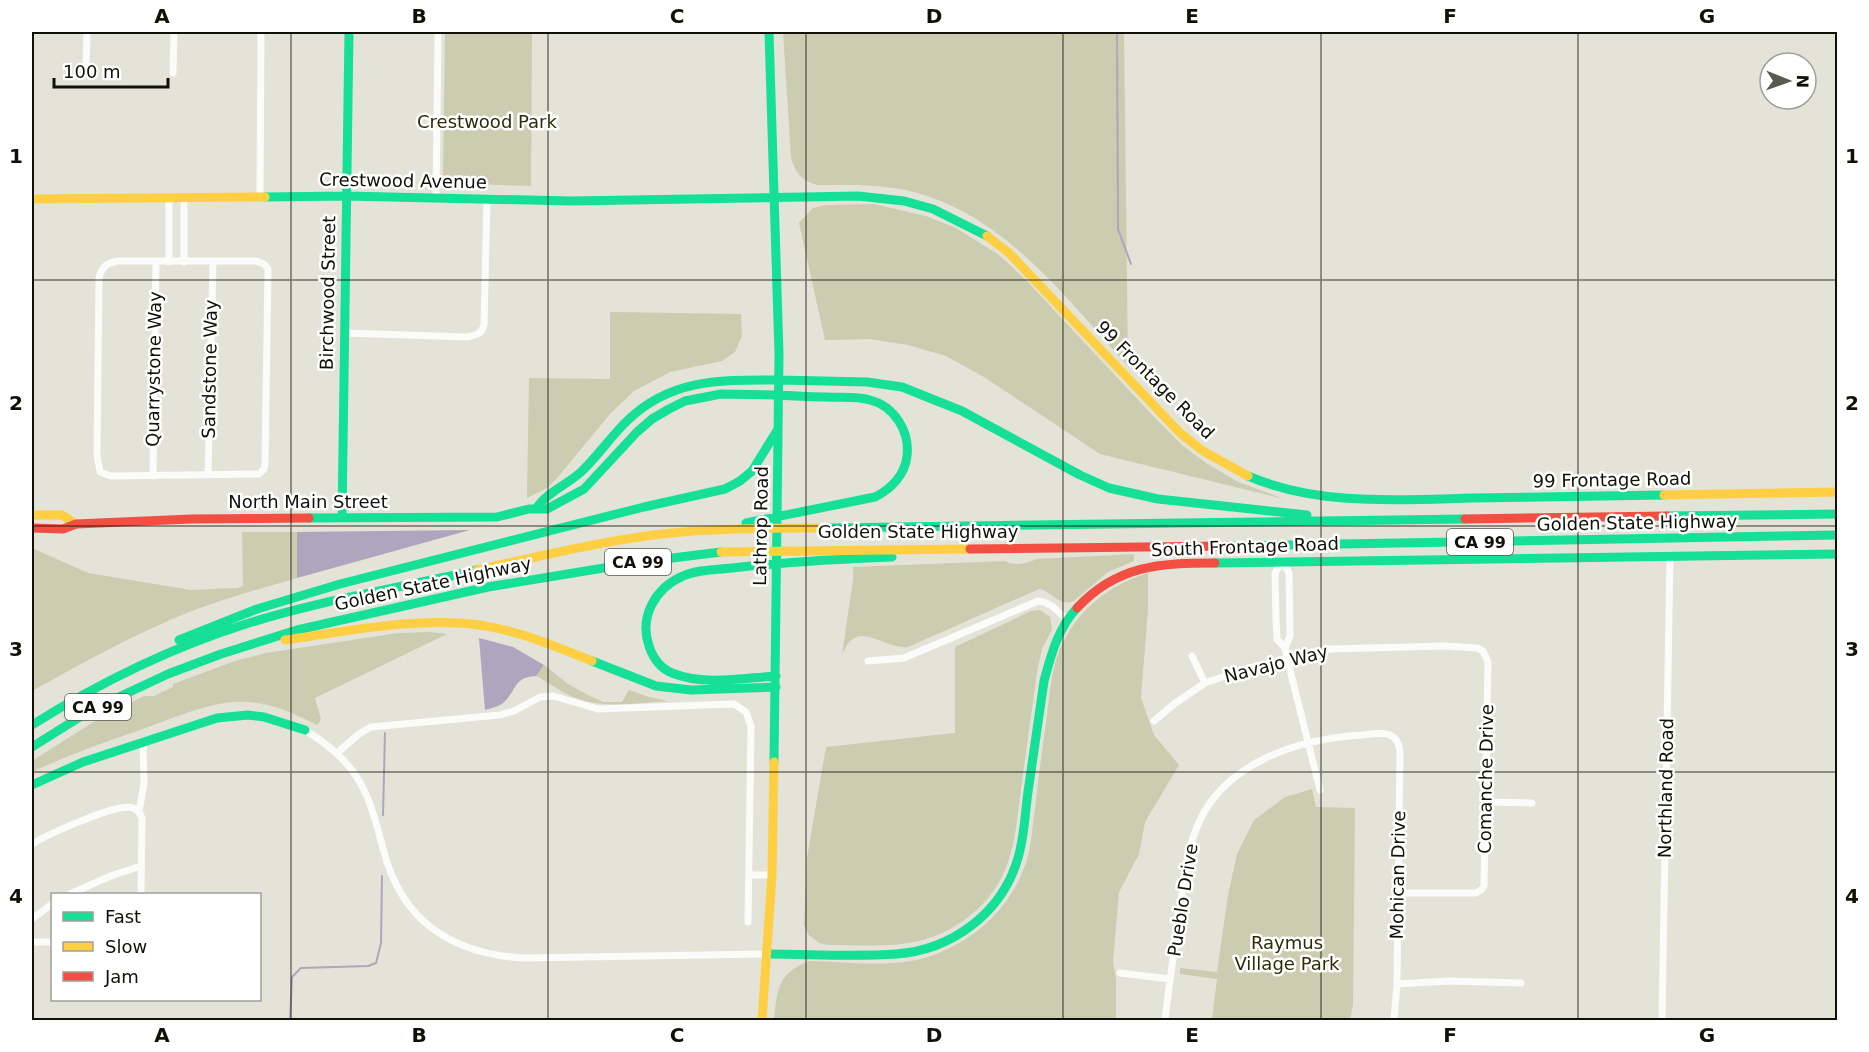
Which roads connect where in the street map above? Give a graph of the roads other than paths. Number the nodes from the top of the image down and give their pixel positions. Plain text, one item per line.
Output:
1 (87, 32) edge
2 (174, 32) edge
3 (261, 32) edge
4 (349, 32) edge
5 (438, 32) edge
6 (769, 32) edge
7 (86, 71) dead end
8 (173, 72) dead end
9 (260, 196) junction
10 (346, 196) junction
11 (169, 197) junction
12 (184, 197) junction
13 (436, 197) junction
14 (774, 197) junction
15 (32, 199) edge
16 (487, 200) junction
17 (156, 262) junction
18 (169, 262) junction
19 (184, 262) junction
20 (213, 262) junction
21 (344, 333) junction
22 (778, 380) junction
23 (778, 395) junction
24 (778, 429) junction
25 (208, 475) junction
26 (153, 476) junction
27 (1838, 492) edge
28 (538, 506) junction
29 (1838, 514) edge
30 (32, 515) edge
31 (342, 518) junction
32 (1341, 520) junction
33 (76, 524) junction
34 (32, 528) edge
35 (718, 529) junction
36 (1838, 535) edge
37 (1123, 548) junction
38 (1838, 554) edge
39 (1670, 556) junction
40 (1282, 561) junction
41 (1067, 620) junction
42 (251, 645) junction
43 (1285, 648) junction
44 (1483, 651) joint
45 (1192, 656) dead end
46 (1287, 658) junction
47 (868, 661) dead end
48 (776, 675) junction
49 (1205, 683) junction
50 (776, 687) junction
51 (81, 694) junction
52 (1154, 721) dead end
53 (32, 725) edge
54 (305, 730) joint
55 (1390, 735) joint
56 (143, 742) junction
57 (1309, 744) junction
58 (32, 747) edge
59 (337, 753) junction
60 (32, 785) edge
61 (1320, 790) dead end
62 (1485, 802) junction
63 (1532, 802) dead end
64 (140, 812) junction
65 (33, 841) edge
66 (141, 866) junction
67 (749, 875) junction
68 (772, 876) junction
69 (72, 893) edge
70 (141, 893) edge
71 (1398, 893) junction
72 (51, 905) edge
73 (32, 919) edge
74 (748, 922) dead end
75 (32, 942) edge
76 (51, 942) edge
77 (768, 954) junction
78 (1120, 973) dead end
79 (1170, 980) junction
80 (1521, 983) dead end
81 (1396, 984) junction
82 (762, 1020) edge
83 (1165, 1020) edge
84 (1394, 1020) edge
85 (1662, 1020) edge

1 - 7 street
2 - 8 street
3 - 9 street
4 - 10 main road, Birchwood Street
5 - 13 street
6 - 14 main road, Lathrop Road
9 - 10 main road, Crestwood Avenue
9 - 12 main road, Crestwood Avenue
10 - 13 main road, Crestwood Avenue
10 - 21 main road, Birchwood Street
11 - 12 main road, Crestwood Avenue
11 - 15 main road, Crestwood Avenue
11 - 18 street
12 - 19 street
13 - 16 main road, Crestwood Avenue
14 - 16 main road, Crestwood Avenue
14 - 22 main road, Lathrop Road
14 - 27 main road, 99 Frontage Road
16 - 21 street
17 - 18 street
17 - 26 street, Quarrystone Way
17 - 26 street
18 - 19 street
19 - 20 street
20 - 25 street, Sandstone Way
20 - 25 street
21 - 31 main road, Birchwood Street
22 - 23 main road, Lathrop Road
22 - 28 main road, North Main Street
22 - 32 main road, North Main Street
23 - 24 main road, Lathrop Road
23 - 28 main road, North Main Street
23 - 35 main road, North Main Street
24 - 48 main road, Lathrop Road
24 - 51 main road
25 - 26 street
28 - 31 main road, North Main Street
29 - 32 main road, Golden State Highway / CA 99
30 - 33 main road, North Main Street
31 - 33 main road, North Main Street
32 - 35 main road, Golden State Highway / CA 99
33 - 34 main road, North Main Street
35 - 51 main road, Golden State Highway / CA 99
36 - 37 main road, Golden State Highway / CA 99
37 - 42 main road, Golden State Highway / CA 99
37 - 48 main road
38 - 39 main road, South Frontage Road
39 - 40 main road, South Frontage Road
39 - 85 street, Northland Road
40 - 41 main road, South Frontage Road
40 - 43 street
40 - 43 street
41 - 47 street
41 - 77 main road, South Frontage Road
42 - 50 main road
42 - 58 main road, Golden State Highway / CA 99
43 - 46 street
44 - 46 street, Navajo Way
44 - 62 street, Comanche Drive
45 - 49 street
46 - 49 street, Navajo Way
46 - 57 street
48 - 50 main road, Lathrop Road
49 - 52 street, Navajo Way
50 - 68 main road, Lathrop Road
51 - 53 main road, Golden State Highway / CA 99
54 - 56 main road
54 - 59 street
55 - 57 street, Pueblo Drive
55 - 71 street, Mohican Drive
56 - 60 main road
56 - 64 street
57 - 61 street
57 - 79 street, Pueblo Drive
59 - 67 street
59 - 77 street
62 - 63 street
62 - 71 street, Comanche Drive
64 - 65 street
64 - 66 street
66 - 69 street
66 - 70 street
67 - 68 street
67 - 74 street
68 - 77 main road, Lathrop Road
71 - 81 street, Mohican Drive
72 - 73 street
75 - 76 street
77 - 82 main road, Lathrop Road
78 - 79 street
79 - 83 street, Pueblo Drive
80 - 81 street
81 - 84 street, Mohican Drive

